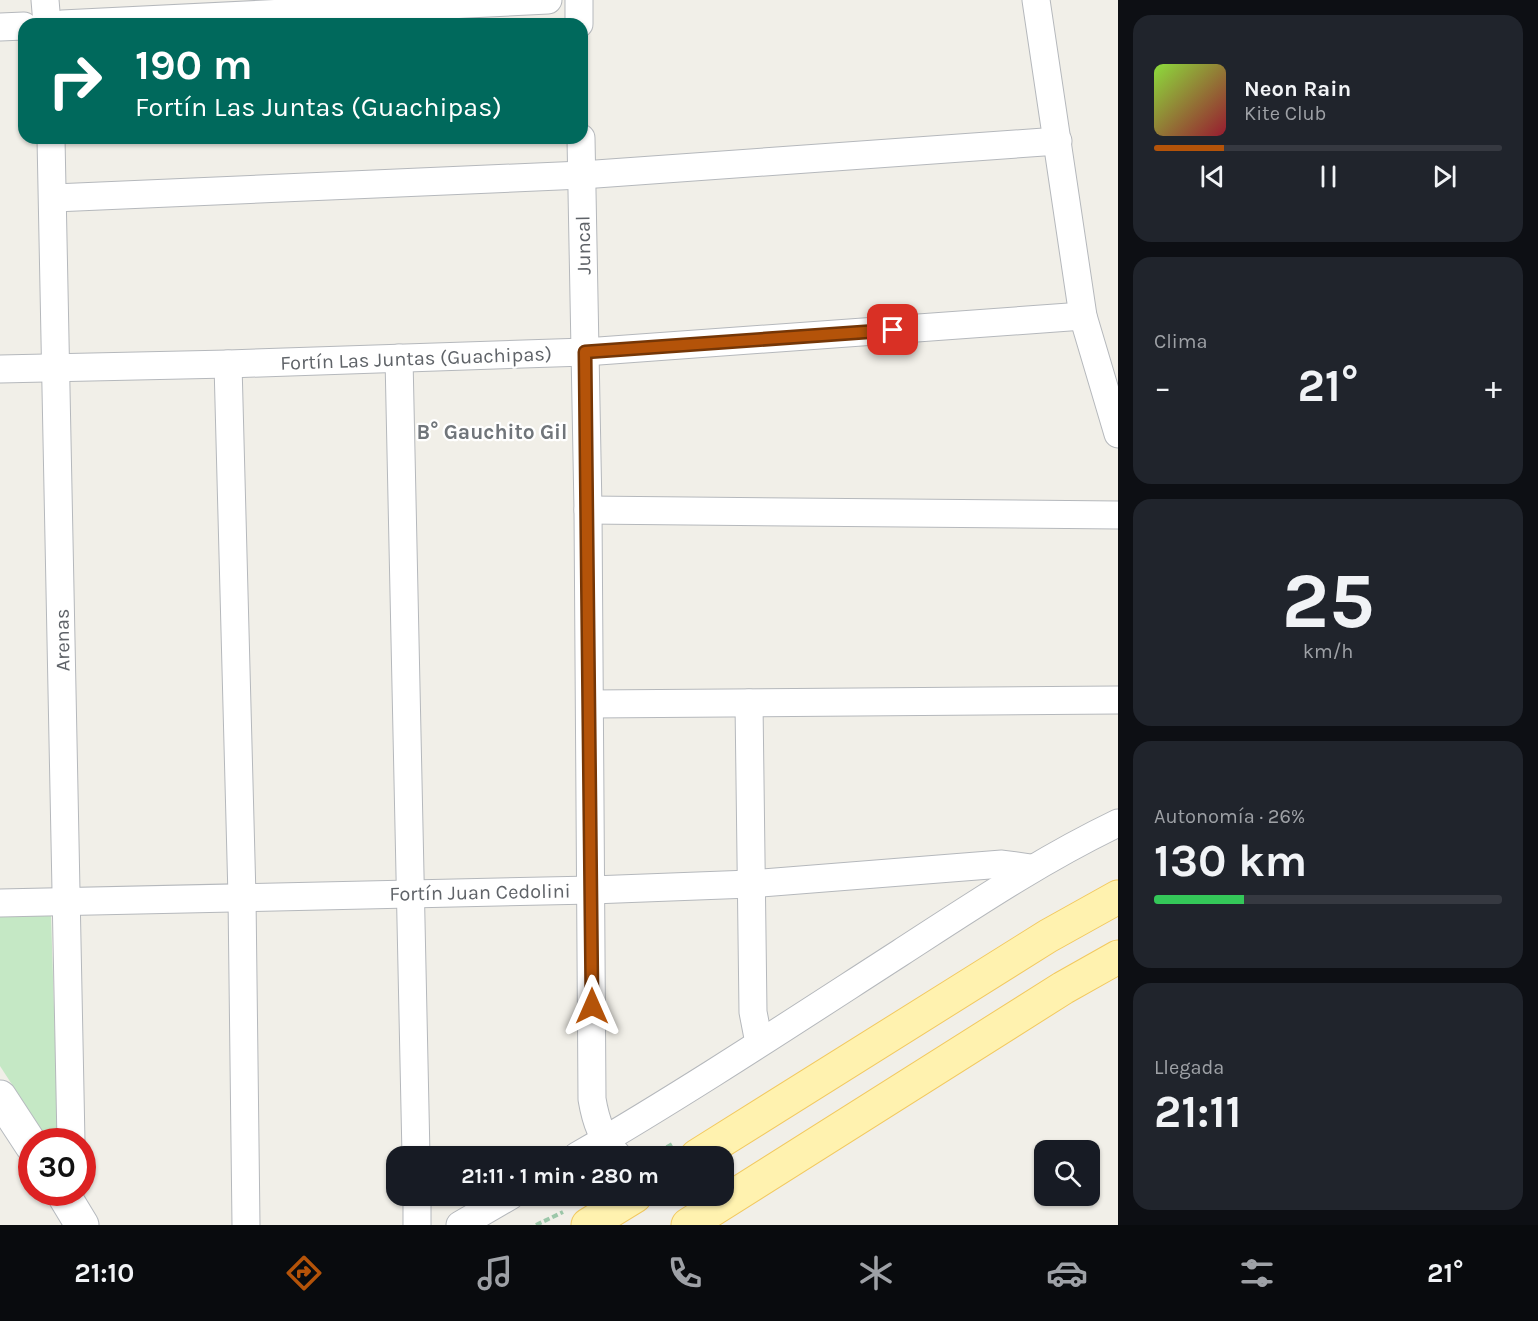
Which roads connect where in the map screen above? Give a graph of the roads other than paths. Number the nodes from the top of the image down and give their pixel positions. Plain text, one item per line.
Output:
1 (45, 0) edge
2 (548, 0) edge
3 (579, 0) edge
4 (1036, 0) edge
5 (46, 18) edge
6 (184, 18) edge
7 (579, 18) edge
8 (18, 26) edge
9 (0, 27) edge
10 (1058, 141) junction
11 (51, 144) edge
12 (581, 144) edge
13 (582, 175) junction
14 (54, 198) junction
15 (1083, 316) junction
16 (585, 352) junction
17 (399, 358) junction
18 (228, 364) junction
19 (0, 369) edge
20 (56, 369) junction
21 (1118, 434) edge
22 (588, 510) junction
23 (1118, 514) edge
24 (1118, 700) edge
25 (749, 703) junction
26 (590, 704) junction
27 (1118, 823) edge
28 (1031, 868) junction
29 (750, 884) junction
30 (592, 890) junction
31 (412, 893) junction
32 (242, 897) junction
33 (1118, 897) edge
34 (67, 902) junction
35 (0, 903) edge
36 (1118, 957) edge
37 (759, 1043) junction
38 (0, 1097) edge
39 (20, 1128) edge
40 (71, 1128) edge
41 (416, 1146) edge
42 (610, 1146) edge
43 (614, 1146) edge
44 (713, 1146) edge
45 (71, 1206) edge
46 (417, 1206) edge
47 (493, 1206) edge
48 (619, 1206) edge
49 (82, 1225) edge
50 (246, 1225) edge
51 (417, 1225) edge
52 (460, 1225) edge
53 (588, 1225) edge
54 (688, 1225) edge

1 - 5 street
2 - 6 street
3 - 7 street
4 - 10 street
8 - 9 street
10 - 13 street
10 - 15 street
11 - 14 street, Arenas
12 - 13 street, Juncal
13 - 14 street
13 - 16 street, Juncal
14 - 20 street, Arenas
15 - 16 street, Fortín Las Juntas (Guachipas)
15 - 21 street
16 - 17 street, Fortín Las Juntas (Guachipas)
16 - 22 street, Juncal
17 - 18 street, Fortín Las Juntas (Guachipas)
17 - 31 street
18 - 20 street, Fortín Las Juntas (Guachipas)
18 - 32 street
19 - 20 street, Fortín Las Juntas (Guachipas)
20 - 34 street, Arenas
22 - 23 street
22 - 26 street, Juncal
24 - 25 street
25 - 26 street
25 - 29 street
26 - 30 street, Juncal
27 - 28 street
28 - 29 street, Fortín Juan Cedolini
28 - 37 street
29 - 30 street, Fortín Juan Cedolini
29 - 37 street
30 - 31 street, Fortín Juan Cedolini
30 - 42 street, Juncal
31 - 32 street, Fortín Juan Cedolini
31 - 41 street
32 - 34 street, Fortín Juan Cedolini
32 - 50 street
33 - 44 main road
34 - 35 street, Fortín Juan Cedolini
34 - 40 street, Arenas
36 - 54 main road
37 - 43 street
38 - 39 main road
45 - 49 main road
46 - 51 street
47 - 52 street
48 - 53 main road

